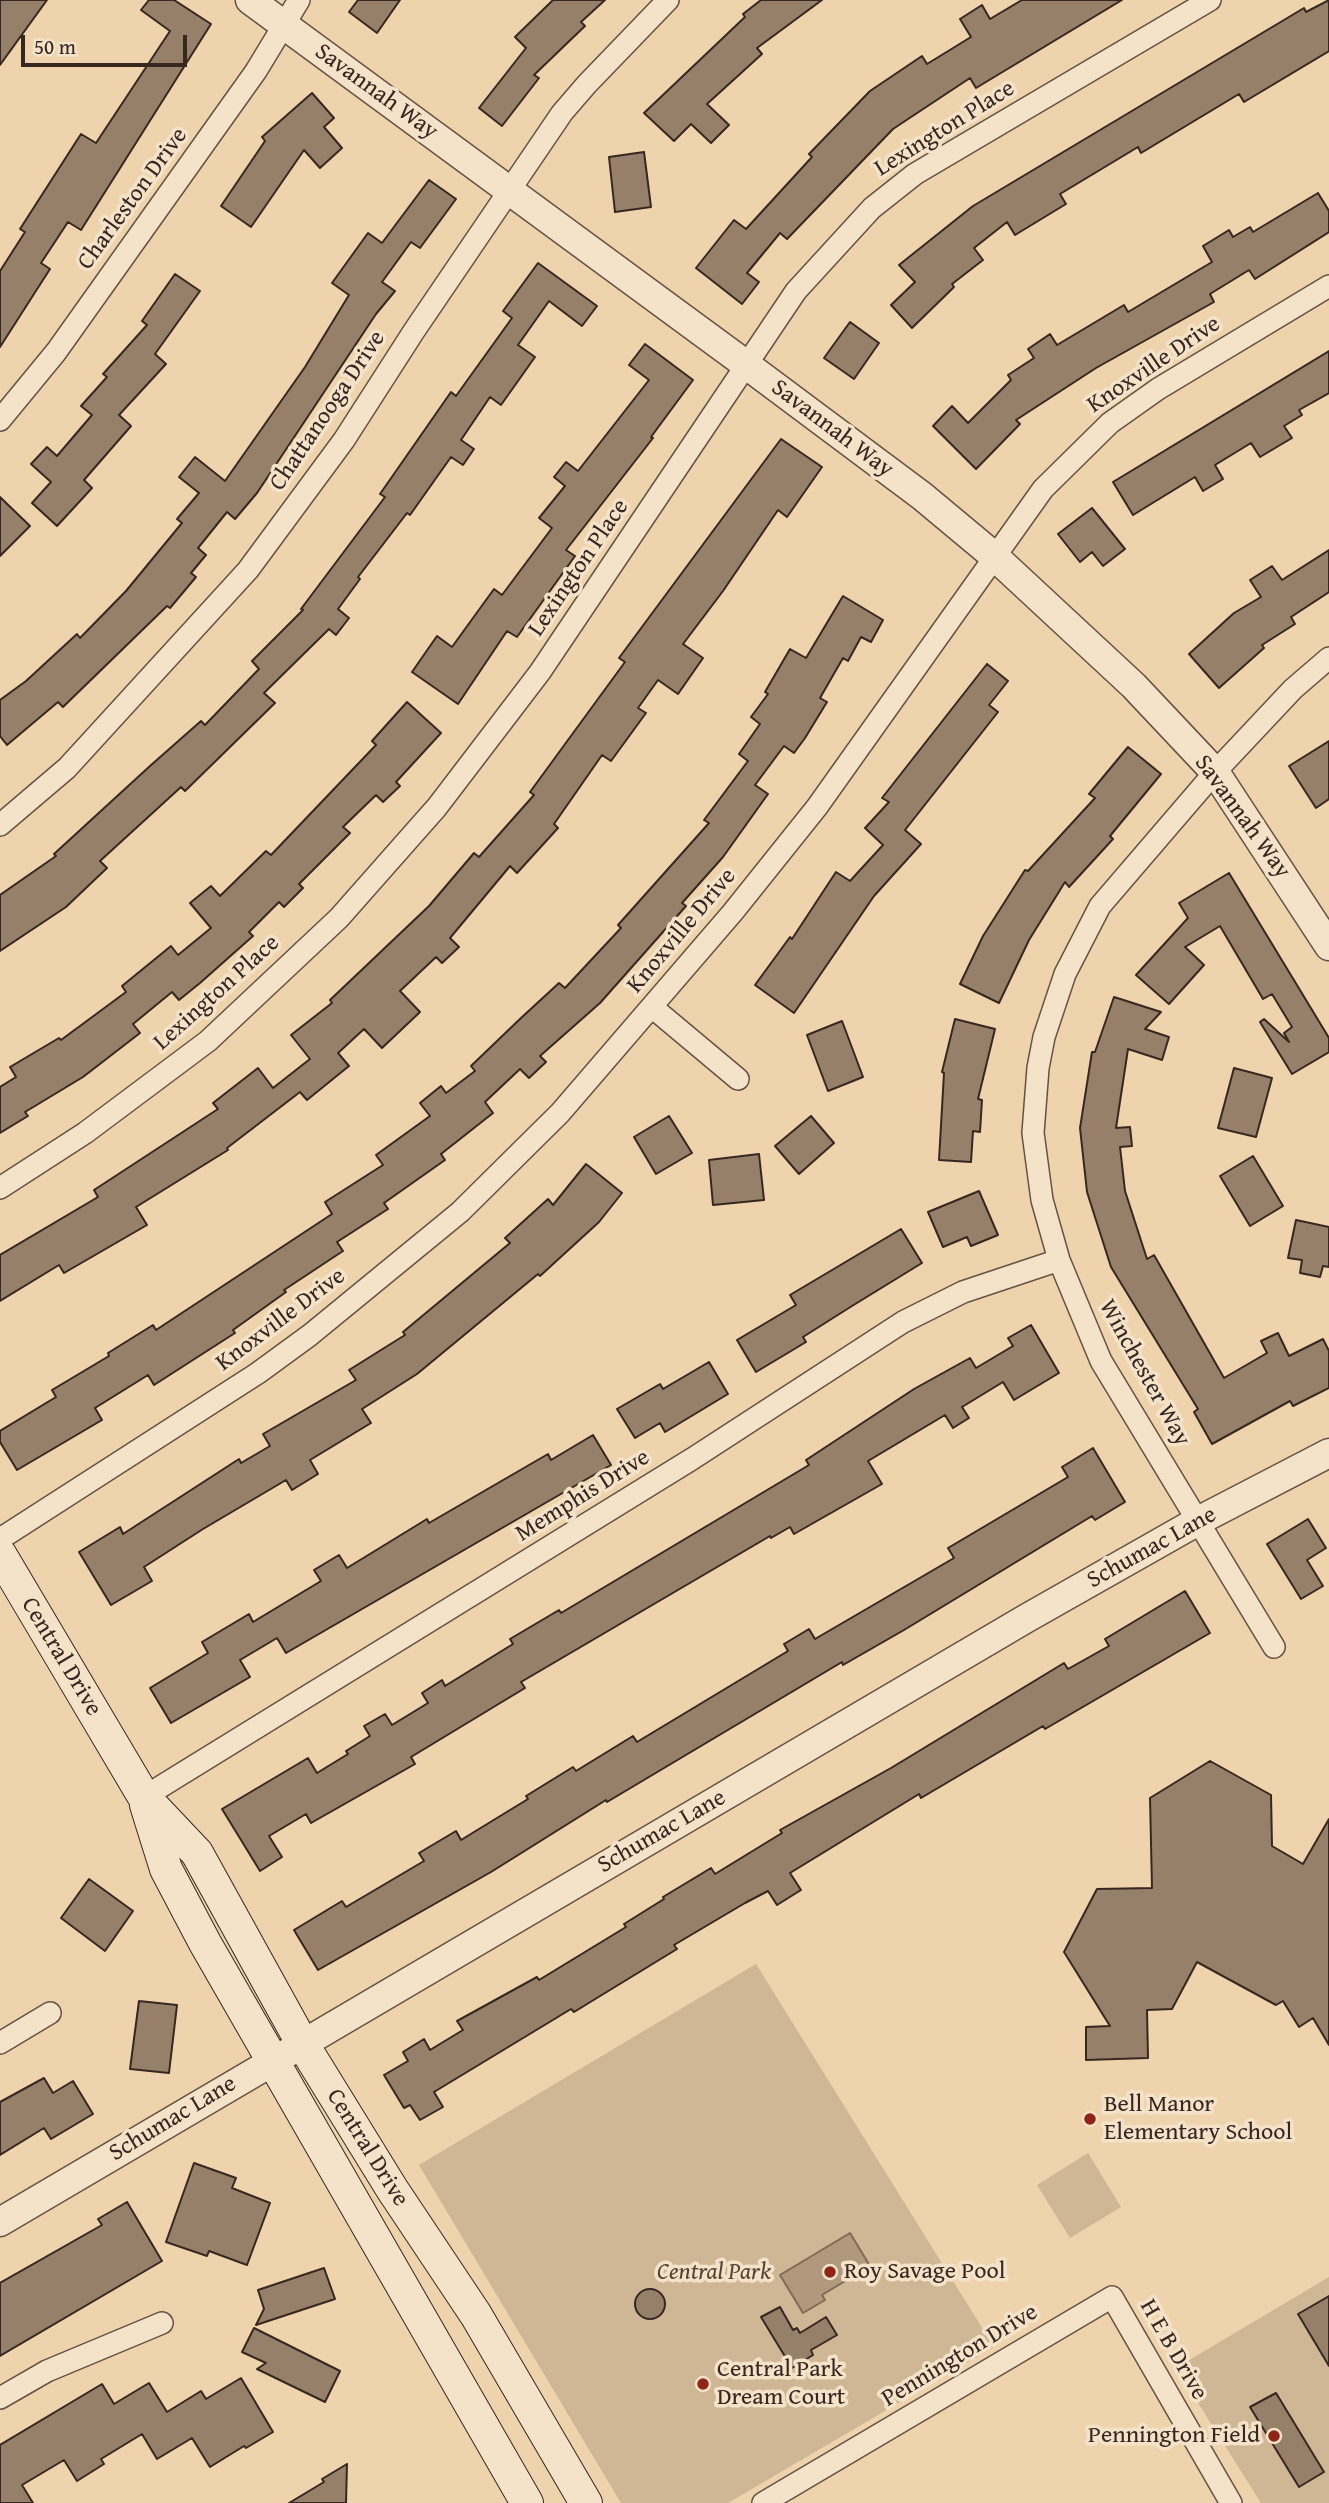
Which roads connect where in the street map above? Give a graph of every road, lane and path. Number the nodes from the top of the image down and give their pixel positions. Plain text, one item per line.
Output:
1 (250, 0) edge
2 (299, 0) edge
3 (668, 0) edge
4 (1210, 0) edge
5 (284, 25) junction
6 (511, 190) junction
7 (1329, 286) edge
8 (748, 366) junction
9 (0, 420) edge
10 (994, 556) junction
11 (1329, 658) edge
12 (1214, 772) junction
13 (0, 825) edge
14 (1329, 946) edge
15 (652, 1007) junction
16 (738, 1079) dead end
17 (0, 1188) edge
18 (1059, 1261) junction
19 (1329, 1453) edge
20 (1198, 1521) junction
21 (0, 1539) edge
22 (0, 1553) edge
23 (1274, 1647) dead end
24 (144, 1797) junction
25 (50, 2013) dead end
26 (0, 2043) edge
27 (302, 2043) junction
28 (271, 2062) junction
29 (0, 2222) edge
30 (1112, 2297) joint
31 (162, 2323) dead end
32 (0, 2398) edge
33 (527, 2503) edge
34 (586, 2503) edge
35 (763, 2503) edge
36 (1231, 2503) edge

1 - 5 street, Savannah Way
2 - 5 street, Charleston Drive
3 - 6 street, Chattanooga Drive
4 - 8 street, Lexington Place
5 - 6 street, Savannah Way
5 - 9 street, Charleston Drive
6 - 8 street, Savannah Way
6 - 13 street, Chattanooga Drive
7 - 10 street, Knoxville Drive
8 - 10 street, Savannah Way
8 - 17 street, Lexington Place
10 - 12 street, Savannah Way
10 - 15 street, Knoxville Drive
11 - 12 street, Winchester Way
12 - 14 street, Savannah Way
12 - 18 street, Winchester Way
15 - 16 street
15 - 21 street, Knoxville Drive
18 - 20 street, Winchester Way
18 - 24 street, Memphis Drive
19 - 20 street, Schumac Lane
20 - 23 street, Winchester Way
20 - 27 street, Schumac Lane
22 - 24 main road, Central Drive
24 - 27 main road, Central Drive
24 - 28 main road, Central Drive
25 - 26 street
27 - 28 street, Schumac Lane
27 - 34 main road, Central Drive
28 - 29 street, Schumac Lane
28 - 33 main road, Central Drive
30 - 35 street, Pennington Drive
30 - 36 street, H E B Drive
31 - 32 street

